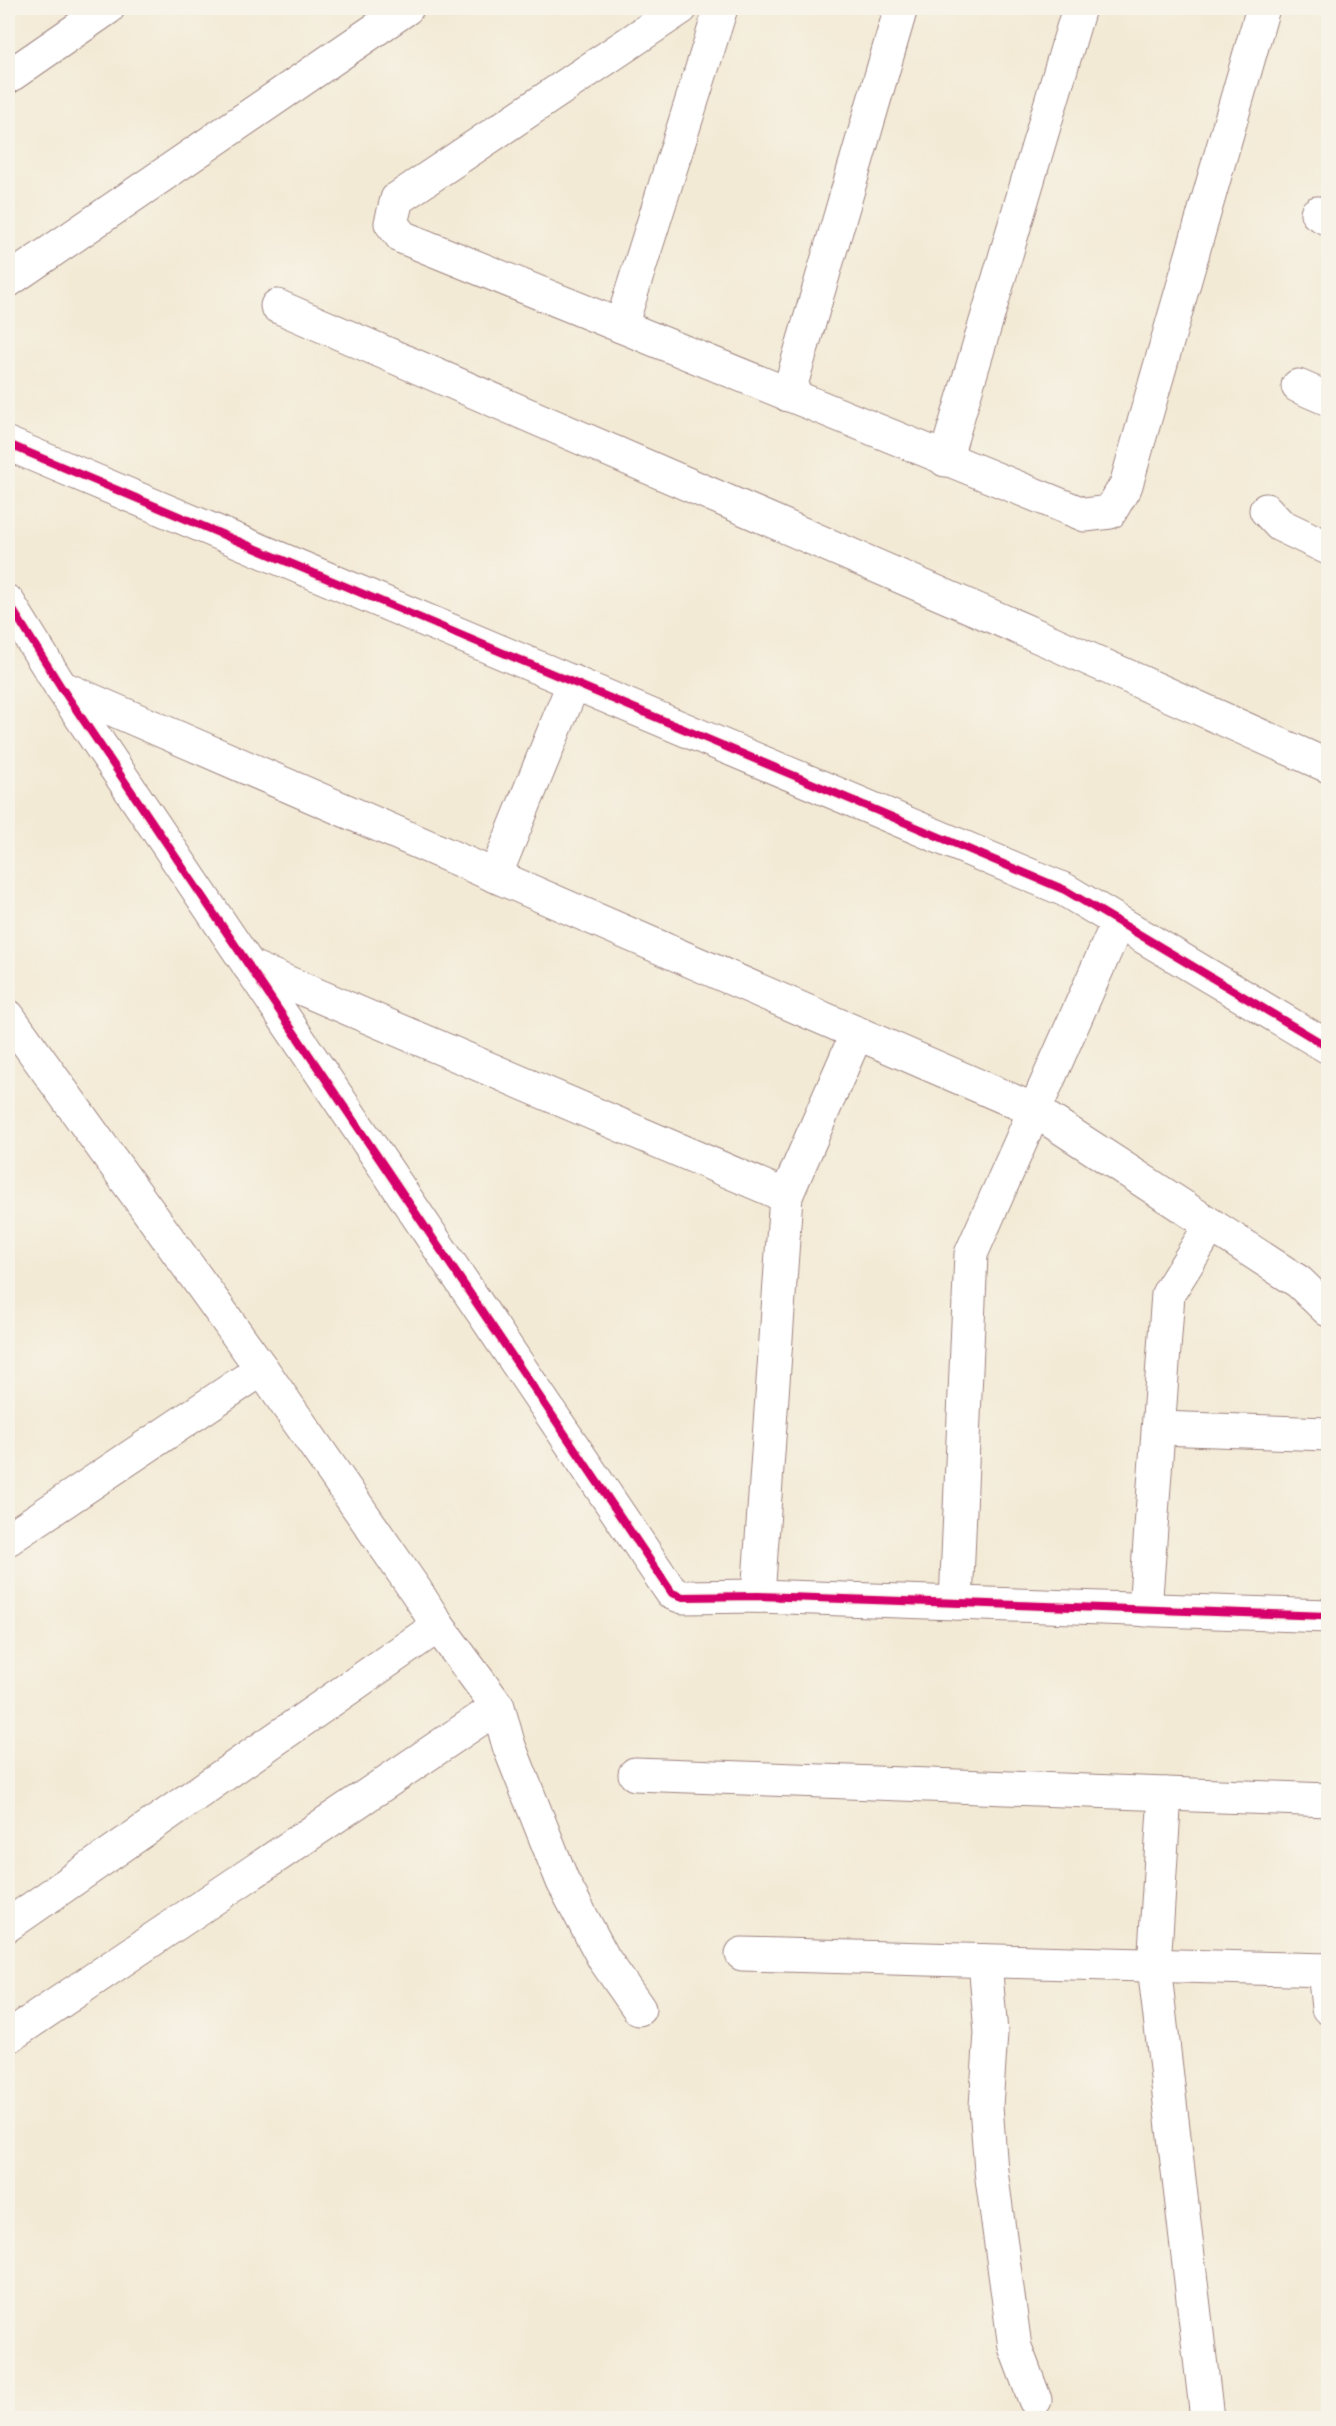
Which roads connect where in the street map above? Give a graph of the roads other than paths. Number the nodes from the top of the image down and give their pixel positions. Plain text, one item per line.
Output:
1 (108, 8) edge
2 (407, 8) edge
3 (681, 8) edge
4 (721, 8) edge
5 (901, 8) edge
6 (1079, 8) edge
7 (1263, 8) edge
8 (8, 77) edge
9 (10, 275) edge
10 (277, 306) dead end
11 (621, 326) junction
12 (1298, 386) dead end
13 (789, 395) junction
14 (1329, 399) edge
15 (8, 444) edge
16 (945, 460) junction
17 (1266, 510) dead end
18 (1329, 548) edge
19 (8, 602) edge
20 (574, 682) junction
21 (61, 687) junction
22 (1329, 766) edge
23 (495, 876) junction
24 (1118, 922) junction
25 (249, 966) junction
26 (8, 1016) edge
27 (857, 1033) junction
28 (1329, 1047) edge
29 (19, 1056) edge
30 (1034, 1110) junction
31 (786, 1196) junction
32 (1211, 1225) junction
33 (1329, 1310) edge
34 (262, 1369) junction
35 (1159, 1428) junction
36 (1329, 1434) edge
37 (8, 1539) edge
38 (758, 1596) junction
39 (956, 1603) junction
40 (1145, 1610) junction
41 (1329, 1616) edge
42 (438, 1626) junction
43 (498, 1707) junction
44 (635, 1774) dead end
45 (1165, 1794) junction
46 (1329, 1800) edge
47 (8, 1925) edge
48 (742, 1954) dead end
49 (985, 1961) junction
50 (1154, 1966) junction
51 (1326, 1970) edge
52 (1329, 2008) edge
53 (639, 2009) dead end
54 (8, 2037) edge
55 (1035, 2400) dead end
56 (1207, 2418) edge

1 - 8 street
2 - 9 street
3 - 11 street
4 - 11 street
5 - 13 street
6 - 16 street
7 - 16 street
10 - 22 street
11 - 13 street
12 - 14 street
13 - 16 street
15 - 20 street
17 - 18 street
19 - 21 street
20 - 23 street
20 - 24 street
21 - 23 street
21 - 25 street
23 - 27 street
24 - 28 street
24 - 30 street
25 - 31 street
25 - 38 street
26 - 29 street
27 - 30 street
27 - 31 street
29 - 34 street
30 - 32 street
30 - 39 street
31 - 38 street
32 - 33 street
32 - 35 street
34 - 37 street
34 - 42 street
35 - 36 street
35 - 40 street
38 - 39 street
39 - 40 street
40 - 41 street
42 - 43 street
42 - 47 street
43 - 53 street
43 - 54 street
44 - 45 street
45 - 46 street
45 - 50 street
48 - 49 street
49 - 50 street
49 - 55 street
50 - 51 street
50 - 56 street
51 - 52 street

